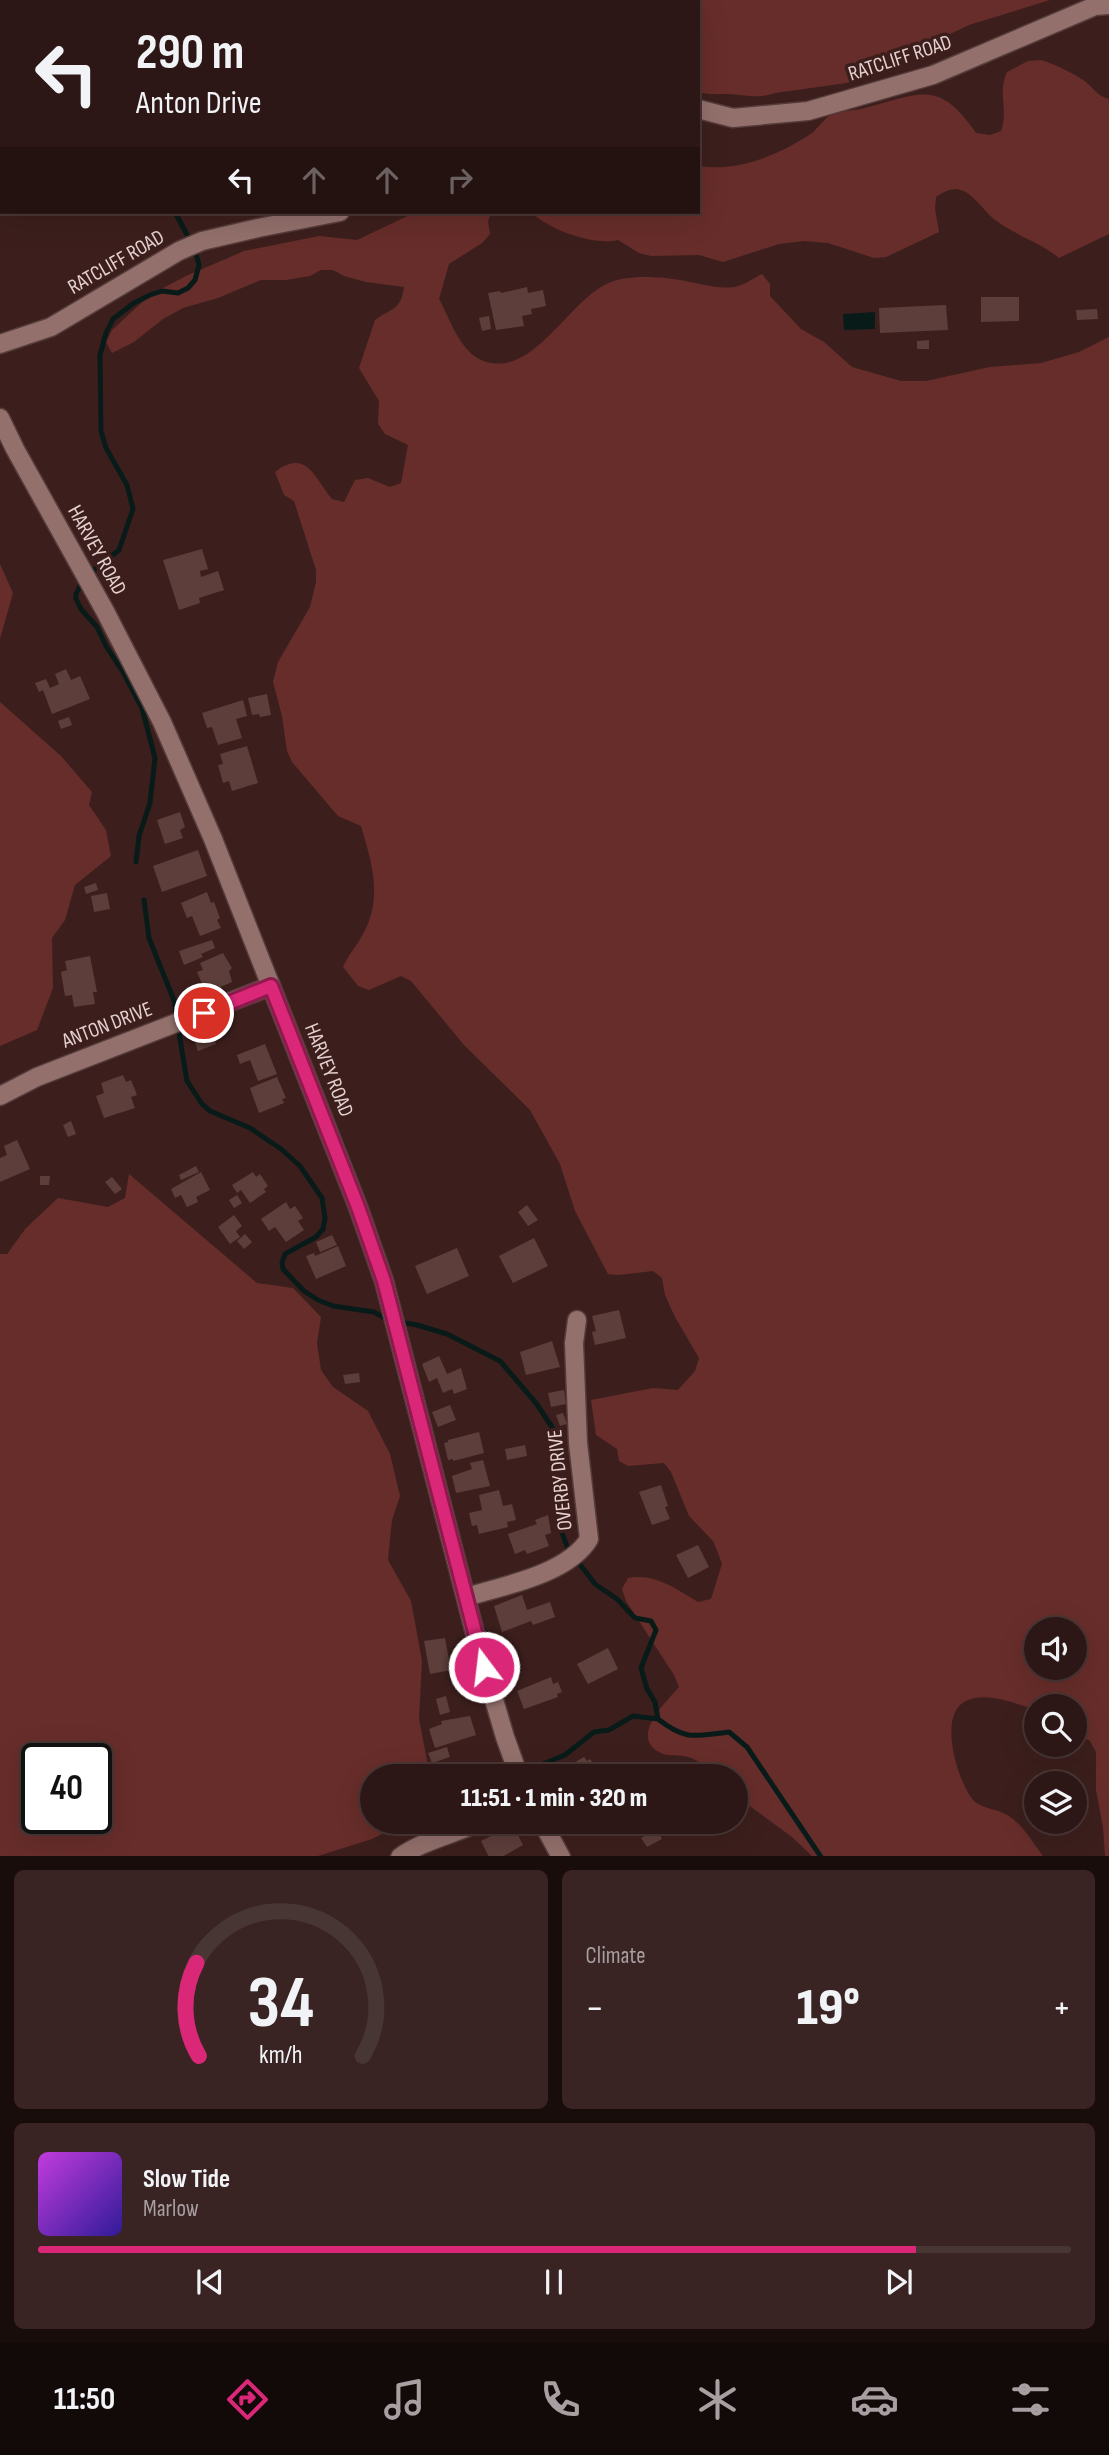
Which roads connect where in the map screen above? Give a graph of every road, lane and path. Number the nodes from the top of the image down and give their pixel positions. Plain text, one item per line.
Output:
1 (1109, 5) edge
2 (700, 110) edge
3 (330, 214) edge
4 (0, 344) edge
5 (0, 418) edge
6 (271, 986) junction
7 (0, 1096) edge
8 (577, 1320) dead end
9 (466, 1597) junction
10 (515, 1764) edge
11 (451, 1834) edge
12 (549, 1834) edge
13 (401, 1856) edge
14 (560, 1856) edge

1 - 2 street, RATCLIFF ROAD
3 - 4 street, RATCLIFF ROAD
5 - 6 street, HARVEY ROAD
6 - 7 street, ANTON DRIVE
6 - 9 street, HARVEY ROAD
8 - 9 street, OVERBY DRIVE
9 - 10 street, HARVEY ROAD
11 - 13 street
12 - 14 street

